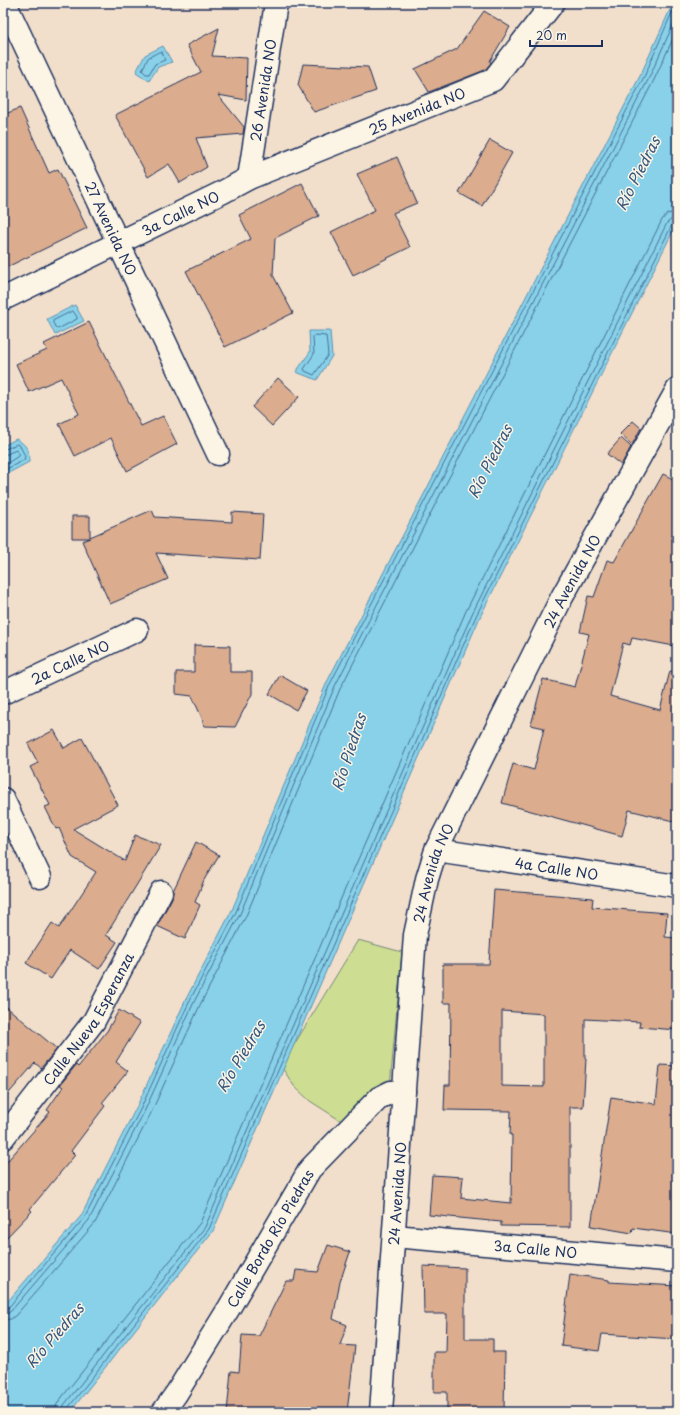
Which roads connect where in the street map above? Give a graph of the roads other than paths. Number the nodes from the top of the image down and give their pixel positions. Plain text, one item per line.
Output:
1 (5, 3) edge
2 (276, 3) edge
3 (554, 3) edge
4 (249, 178) junction
5 (118, 243) junction
6 (3, 299) edge
7 (677, 390) edge
8 (218, 454) dead end
9 (137, 630) dead end
10 (3, 692) edge
11 (3, 799) edge
12 (436, 850) junction
13 (40, 877) dead end
14 (677, 886) edge
15 (161, 892) dead end
16 (404, 1092) junction
17 (3, 1138) edge
18 (394, 1236) junction
19 (677, 1261) edge
20 (163, 1412) edge
21 (381, 1412) edge

1 - 5 street, 27 Avenida NO
2 - 4 street, 26 Avenida NO
3 - 4 street, 25 Avenida NO
4 - 5 street, 3a Calle NO
5 - 6 street, 3a Calle NO
5 - 8 street, 27 Avenida NO
7 - 12 street, 24 Avenida NO
9 - 10 street, 2a Calle NO
11 - 13 street
12 - 14 street, 4a Calle NO
12 - 16 street, 24 Avenida NO
15 - 17 street, Calle Nueva Esperanza
16 - 18 street, 24 Avenida NO
16 - 20 street, Calle Bordo Río Piedras
18 - 19 street, 3a Calle NO
18 - 21 street, 24 Avenida NO

